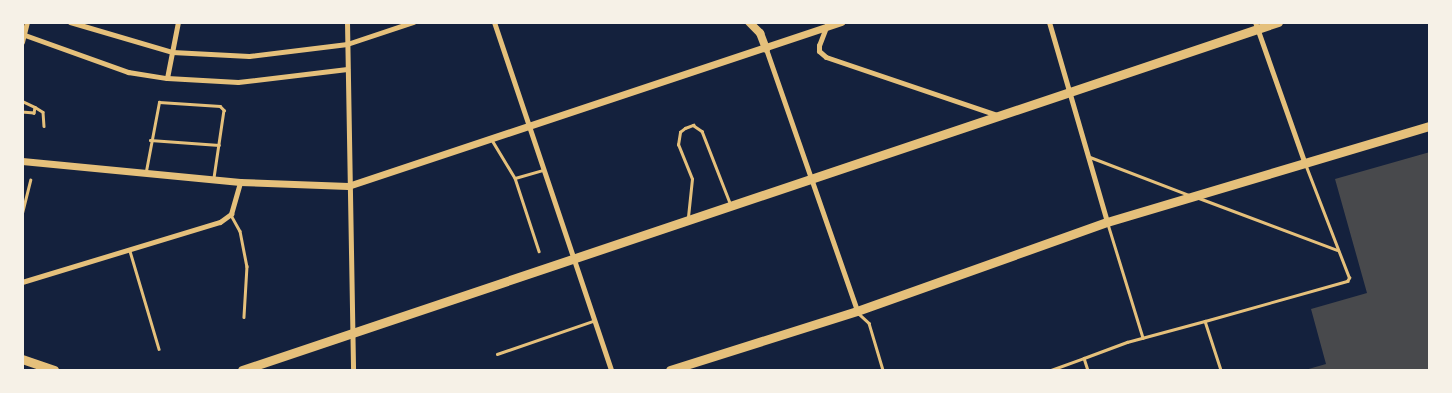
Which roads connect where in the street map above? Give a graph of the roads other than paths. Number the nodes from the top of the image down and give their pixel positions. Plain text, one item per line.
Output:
1 (27, 22) edge
2 (70, 22) edge
3 (178, 22) edge
4 (347, 22) edge
5 (413, 22) edge
6 (494, 22) edge
7 (749, 22) edge
8 (841, 22) edge
9 (1049, 22) edge
10 (1278, 22) edge
11 (827, 25) edge
12 (1256, 26) edge
13 (23, 34) edge
14 (22, 42) edge
15 (347, 44) junction
16 (766, 49) junction
17 (172, 52) junction
18 (347, 69) junction
19 (167, 78) junction
20 (1071, 94) junction
21 (22, 101) edge
22 (35, 107) junction
23 (22, 112) edge
24 (1003, 117) junction
25 (527, 125) junction
26 (44, 126) dead end
27 (1430, 126) edge
28 (491, 138) junction
29 (150, 140) junction
30 (219, 146) junction
31 (1090, 157) junction
32 (22, 161) edge
33 (1305, 164) junction
34 (543, 170) junction
35 (146, 173) junction
36 (515, 178) junction
37 (30, 180) dead end
38 (213, 180) junction
39 (810, 180) junction
40 (240, 182) junction
41 (348, 186) junction
42 (1196, 198) junction
43 (731, 206) junction
44 (23, 212) edge
45 (231, 214) junction
46 (687, 221) junction
47 (1107, 222) junction
48 (129, 249) junction
49 (539, 251) dead end
50 (1338, 251) junction
51 (574, 259) junction
52 (22, 282) edge
53 (857, 312) junction
54 (244, 317) dead end
55 (594, 321) junction
56 (1205, 321) junction
57 (353, 334) junction
58 (1143, 338) junction
59 (159, 349) dead end
60 (497, 354) dead end
61 (1084, 358) junction
62 (22, 359) edge
63 (54, 370) edge
64 (242, 370) edge
65 (353, 370) edge
66 (611, 370) edge
67 (670, 370) edge
68 (883, 370) edge
69 (1051, 370) edge
70 (1088, 370) edge
71 (1221, 370) edge

1 - 13 street
2 - 17 street
3 - 17 street
4 - 15 street
5 - 15 street
6 - 25 street
7 - 16 main road
8 - 11 street
9 - 20 street
10 - 12 main road
11 - 16 street
11 - 24 street
12 - 20 main road
12 - 33 street
13 - 14 street
13 - 19 street
15 - 17 street
15 - 18 street
16 - 25 street
16 - 39 street
17 - 19 street
18 - 19 street
18 - 41 street
20 - 24 main road
20 - 31 street
21 - 22 lane
22 - 23 lane
22 - 26 lane
24 - 39 main road
25 - 28 street
25 - 34 street
27 - 33 main road
28 - 36 lane
28 - 41 street
29 - 30 lane
29 - 30 lane
29 - 35 lane
30 - 38 lane
31 - 42 lane
31 - 47 street
32 - 35 street
33 - 42 main road
33 - 50 lane
34 - 36 lane
34 - 51 street
35 - 38 street
36 - 49 lane
37 - 44 lane
38 - 40 street
39 - 43 main road
39 - 53 street
40 - 41 street
40 - 45 street
41 - 57 street
42 - 47 main road
42 - 50 lane
43 - 46 main road
43 - 46 lane
45 - 48 street
45 - 54 lane
46 - 51 main road
47 - 53 main road
47 - 58 lane
48 - 52 street
48 - 59 lane
50 - 56 lane
51 - 55 street
51 - 57 main road
53 - 67 main road
53 - 68 lane
55 - 60 lane
55 - 66 street
56 - 58 lane
56 - 71 lane
57 - 64 main road
57 - 65 street
58 - 61 lane
61 - 69 lane
61 - 70 lane
62 - 63 main road

